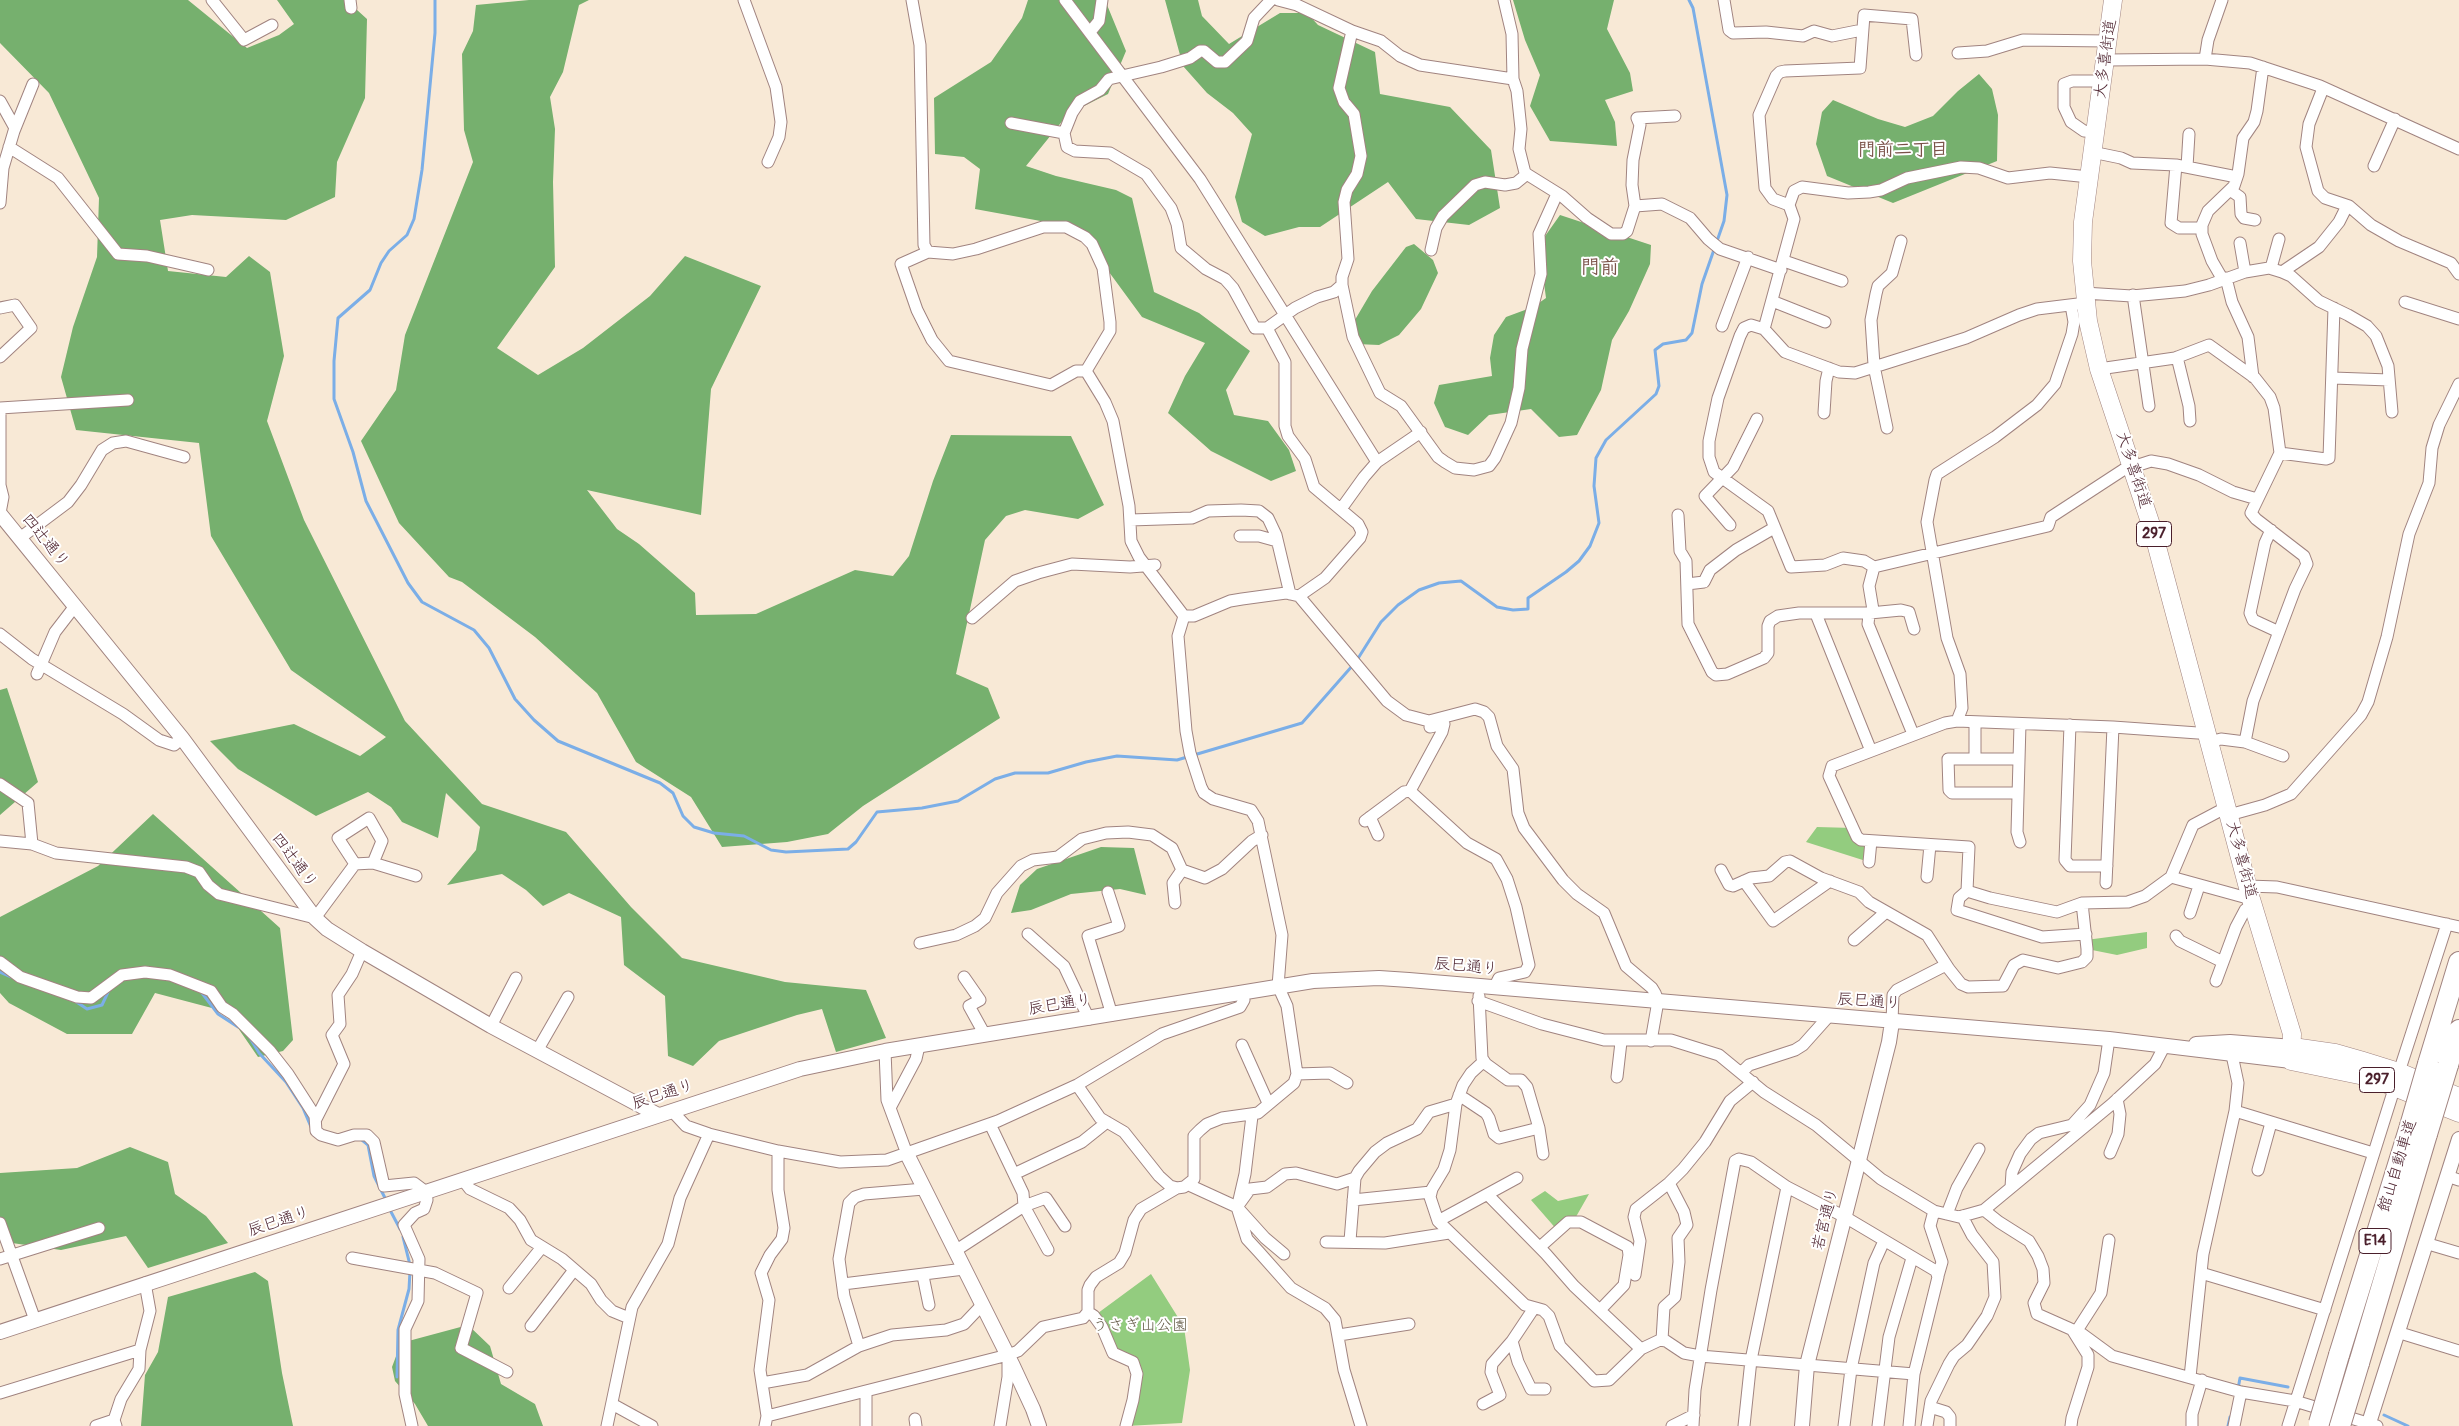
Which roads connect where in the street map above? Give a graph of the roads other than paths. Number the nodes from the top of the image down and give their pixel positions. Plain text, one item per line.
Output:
1 (212, 0) edge
2 (744, 0) edge
3 (912, 0) edge
4 (1064, 0) edge
5 (1102, 0) edge
6 (1271, 0) edge
7 (1278, 0) edge
8 (1504, 0) edge
9 (1724, 0) edge
10 (2113, 0) edge
11 (2222, 0) edge
12 (272, 25) dead end
13 (1862, 30) junction
14 (1352, 31) junction
15 (1090, 32) junction
16 (2108, 41) junction
17 (1958, 53) dead end
18 (1916, 55) dead end
19 (2205, 59) junction
20 (2106, 60) junction
21 (2263, 67) junction
22 (1121, 75) junction
23 (1513, 79) junction
24 (2103, 81) junction
25 (33, 84) dead end
26 (2320, 86) junction
27 (0, 101) edge
28 (1675, 116) dead end
29 (2395, 119) junction
30 (1011, 123) dead end
31 (15, 128) junction
32 (2096, 132) junction
33 (1064, 133) junction
34 (2189, 134) dead end
35 (9, 147) junction
36 (2459, 150) edge
37 (2092, 152) junction
38 (768, 162) dead end
39 (2182, 166) junction
40 (2374, 166) dead end
41 (2, 167) edge
42 (1526, 174) junction
43 (2089, 177) junction
44 (2237, 177) junction
45 (2230, 190) junction
46 (1557, 194) junction
47 (0, 203) edge
48 (1789, 205) junction
49 (1635, 206) junction
50 (2347, 206) junction
51 (2255, 220) dead end
52 (2202, 228) junction
53 (2279, 239) dead end
54 (1901, 241) dead end
55 (2240, 243) dead end
56 (1432, 250) dead end
57 (928, 252) junction
58 (1748, 258) junction
59 (2455, 261) edge
60 (1782, 265) junction
61 (2271, 268) junction
62 (208, 270) dead end
63 (2245, 272) junction
64 (2282, 272) junction
65 (2459, 274) edge
66 (2224, 279) junction
67 (1842, 282) dead end
68 (1342, 284) junction
69 (2133, 295) junction
70 (2080, 300) junction
71 (1772, 301) junction
72 (2405, 302) dead end
73 (0, 308) edge
74 (2334, 308) junction
75 (1286, 314) junction
76 (2459, 320) edge
77 (1825, 322) dead end
78 (1722, 326) dead end
79 (1267, 328) junction
80 (1764, 329) junction
81 (0, 357) edge
82 (2177, 357) junction
83 (2143, 364) junction
84 (1874, 365) junction
85 (1830, 368) junction
86 (2099, 369) junction
87 (1086, 372) junction
88 (2253, 377) junction
89 (2333, 378) junction
90 (2389, 380) junction
91 (2459, 384) edge
92 (128, 400) dead end
93 (2149, 406) dead end
94 (0, 409) edge
95 (2392, 412) dead end
96 (1824, 413) dead end
97 (1756, 419) dead end
98 (2190, 421) dead end
99 (1887, 428) dead end
100 (1420, 432) junction
101 (2280, 453) junction
102 (184, 457) dead end
103 (1377, 462) junction
104 (2133, 465) junction
105 (1723, 479) junction
106 (2257, 499) junction
107 (1341, 509) junction
108 (0, 514) edge
109 (1678, 515) dead end
110 (1130, 520) junction
111 (1730, 525) dead end
112 (1774, 528) junction
113 (2271, 530) junction
114 (1240, 536) dead end
115 (20, 538) junction
116 (1277, 541) junction
117 (1932, 554) junction
118 (1150, 566) junction
119 (1874, 567) junction
120 (1687, 584) junction
121 (1294, 595) junction
122 (75, 606) junction
123 (1870, 613) junction
124 (1816, 614) junction
125 (1184, 616) junction
126 (972, 618) dead end
127 (1914, 629) dead end
128 (2279, 632) junction
129 (0, 634) edge
130 (38, 669) junction
131 (1422, 720) junction
132 (1958, 721) junction
133 (1975, 723) junction
134 (2020, 724) junction
135 (2070, 725) junction
136 (2114, 727) junction
137 (1913, 734) junction
138 (2208, 737) junction
139 (182, 738) junction
140 (2244, 742) junction
141 (1871, 751) junction
142 (2283, 756) dead end
143 (1975, 758) junction
144 (2019, 759) junction
145 (0, 784) edge
146 (1410, 790) junction
147 (2018, 793) junction
148 (2228, 811) junction
149 (1378, 834) dead end
150 (1262, 835) junction
151 (0, 840) edge
152 (1871, 841) junction
153 (2020, 842) dead end
154 (32, 844) junction
155 (1930, 844) junction
156 (1869, 862) dead end
157 (373, 863) junction
158 (355, 864) junction
159 (2107, 866) junction
160 (1182, 870) junction
161 (1721, 870) dead end
162 (416, 876) dead end
163 (1927, 877) dead end
164 (2172, 877) junction
165 (1744, 881) junction
166 (1830, 881) junction
167 (2106, 883) dead end
168 (2199, 886) junction
169 (1967, 891) junction
170 (1108, 892) dead end
171 (2251, 896) junction
172 (1175, 903) dead end
173 (2082, 903) junction
174 (1886, 912) junction
175 (2190, 913) dead end
176 (315, 918) junction
177 (2447, 924) junction
178 (2459, 927) edge
179 (1028, 934) dead end
180 (2086, 934) junction
181 (2176, 936) dead end
182 (1854, 940) dead end
183 (920, 943) dead end
184 (362, 951) junction
185 (2223, 962) junction
186 (2459, 962) edge
187 (1946, 965) junction
188 (1, 966) edge
189 (964, 977) dead end
190 (516, 978) dead end
191 (2216, 981) dead end
192 (1278, 986) junction
193 (1488, 987) junction
194 (1242, 993) junction
195 (568, 997) dead end
196 (1478, 1001) junction
197 (1658, 1001) junction
198 (1112, 1015) junction
199 (1828, 1017) junction
200 (1089, 1019) junction
201 (1892, 1022) junction
202 (491, 1026) junction
203 (2459, 1030) edge
204 (985, 1035) junction
205 (2109, 1039) junction
206 (1651, 1041) junction
207 (1622, 1042) junction
208 (2166, 1045) junction
209 (919, 1046) junction
210 (1242, 1046) dead end
211 (884, 1051) junction
212 (537, 1052) junction
213 (2292, 1054) junction
214 (2232, 1055) junction
215 (1484, 1061) junction
216 (1741, 1073) junction
217 (1297, 1074) junction
218 (1617, 1077) dead end
219 (2397, 1079) junction
220 (1753, 1082) junction
221 (1347, 1083) dead end
222 (1077, 1085) junction
223 (2459, 1098) edge
224 (2117, 1099) junction
225 (1458, 1100) junction
226 (1268, 1103) junction
227 (890, 1108) junction
228 (672, 1111) junction
229 (2235, 1111) junction
230 (2459, 1113) edge
231 (658, 1115) junction
232 (1252, 1116) junction
233 (316, 1119) junction
234 (1106, 1122) junction
235 (2271, 1123) junction
236 (990, 1124) junction
237 (1540, 1128) junction
238 (2419, 1130) junction
239 (710, 1134) junction
240 (2459, 1139) edge
241 (1979, 1149) dead end
242 (778, 1151) junction
243 (2110, 1153) dead end
244 (2373, 1153) junction
245 (907, 1154) junction
246 (1543, 1154) dead end
247 (1859, 1159) junction
248 (2258, 1170) dead end
249 (1014, 1174) junction
250 (1355, 1178) junction
251 (1517, 1178) dead end
252 (2453, 1178) edge
253 (463, 1180) junction
254 (1669, 1183) junction
255 (1189, 1185) junction
256 (1787, 1186) junction
257 (2011, 1187) junction
258 (1177, 1188) junction
259 (924, 1189) junction
260 (426, 1192) junction
261 (1431, 1192) junction
262 (1488, 1195) junction
263 (1353, 1200) junction
264 (1024, 1206) junction
265 (1237, 1207) junction
266 (1984, 1210) junction
267 (1934, 1211) junction
268 (1947, 1214) junction
269 (1962, 1216) junction
270 (1845, 1217) junction
271 (1438, 1221) junction
272 (0, 1223) edge
273 (1065, 1226) dead end
274 (99, 1228) dead end
275 (1449, 1233) junction
276 (2109, 1240) dead end
277 (1350, 1241) junction
278 (1884, 1241) junction
279 (1326, 1242) dead end
280 (2426, 1243) junction
281 (542, 1247) junction
282 (1540, 1247) junction
283 (1048, 1250) dead end
284 (955, 1251) junction
285 (2459, 1253) edge
286 (1284, 1254) dead end
287 (13, 1255) junction
288 (352, 1258) dead end
289 (1912, 1258) junction
290 (0, 1259) edge
291 (419, 1269) junction
292 (574, 1270) junction
293 (964, 1270) junction
294 (2201, 1273) junction
295 (1634, 1275) dead end
296 (923, 1276) junction
297 (1938, 1276) junction
298 (145, 1283) junction
299 (843, 1284) junction
300 (509, 1288) dead end
301 (929, 1305) dead end
302 (982, 1305) junction
303 (1534, 1308) junction
304 (1600, 1310) junction
305 (2325, 1310) junction
306 (1088, 1312) junction
307 (629, 1318) junction
308 (36, 1320) junction
309 (1409, 1324) dead end
310 (531, 1326) dead end
311 (2075, 1331) junction
312 (0, 1332) edge
313 (2397, 1332) junction
314 (1338, 1335) junction
315 (1662, 1340) junction
316 (1512, 1341) junction
317 (859, 1346) junction
318 (1641, 1349) junction
319 (140, 1350) junction
320 (2459, 1351) edge
321 (1008, 1355) junction
322 (1700, 1356) junction
323 (1751, 1360) junction
324 (1808, 1365) junction
325 (1851, 1369) junction
326 (507, 1372) dead end
327 (1884, 1372) junction
328 (1914, 1374) junction
329 (2190, 1376) junction
330 (2202, 1380) junction
331 (762, 1383) junction
332 (1544, 1389) dead end
333 (866, 1392) junction
334 (2241, 1392) junction
335 (0, 1393) edge
336 (2296, 1401) junction
337 (612, 1404) junction
338 (1483, 1404) dead end
339 (1930, 1407) junction
340 (766, 1421) edge
341 (1694, 1421) edge
342 (115, 1423) edge
343 (2319, 1424) edge
344 (2372, 1425) edge
345 (96, 1426) edge
346 (412, 1426) edge
347 (607, 1426) edge
348 (652, 1426) edge
349 (866, 1426) edge
350 (1000, 1426) edge
351 (1038, 1426) edge
352 (1126, 1426) edge
353 (1361, 1426) edge
354 (1672, 1426) edge
355 (1744, 1426) edge
356 (1802, 1426) edge
357 (1844, 1426) edge
358 (1878, 1426) edge
359 (1909, 1426) edge
360 (1927, 1426) edge
361 (1950, 1426) edge
362 (2071, 1426) edge
363 (2192, 1426) edge
364 (2234, 1426) edge
365 (2288, 1426) edge
366 (2340, 1426) edge

1 - 12 street
2 - 38 street
3 - 57 street
4 - 15 street
5 - 15 street
6 - 22 street
7 - 14 street
8 - 23 street
9 - 13 street
10 - 16 highway, 大多喜街道 / 297
11 - 19 street
13 - 18 street
13 - 48 street
14 - 23 street
14 - 68 street
15 - 22 street
16 - 17 street
16 - 20 highway, 大多喜街道 / 297
19 - 20 street
19 - 21 street
20 - 24 highway, 大多喜街道 / 297
21 - 26 street
21 - 44 street
22 - 33 street
22 - 75 street
23 - 42 street
24 - 32 highway, 大多喜街道 / 297
24 - 32 street
25 - 31 street
26 - 29 street
26 - 50 street
27 - 31 street
28 - 49 street
29 - 36 street
29 - 40 street
30 - 33 street
31 - 35 street
32 - 37 highway, 大多喜街道 / 297
33 - 79 street
34 - 39 street
35 - 41 street
35 - 62 street
37 - 39 street
37 - 43 highway, 大多喜街道 / 297
39 - 44 street
39 - 52 street
41 - 47 street
42 - 46 street
42 - 56 street
43 - 48 street
43 - 70 highway, 大多喜街道 / 297
44 - 45 street
45 - 51 street
45 - 52 street
46 - 49 street
46 - 100 street
48 - 60 street
49 - 58 street
50 - 59 street
50 - 64 street
52 - 66 street
53 - 61 street
54 - 84 street
55 - 63 street
57 - 87 street
57 - 87 street
58 - 60 street
58 - 78 street
59 - 65 street
60 - 67 street
60 - 71 street
61 - 63 street
61 - 64 street
63 - 66 street
64 - 74 street
66 - 69 street
66 - 88 street
68 - 75 street
68 - 100 street
69 - 70 street
69 - 83 street
70 - 84 street
70 - 86 highway, 大多喜街道 / 297
70 - 117 street
71 - 77 street
71 - 80 street
72 - 76 street
73 - 81 street
74 - 89 street
74 - 90 street
75 - 79 street
75 - 103 street
79 - 107 street
80 - 85 street
80 - 105 street
82 - 83 street
82 - 88 street
82 - 98 street
83 - 86 street
83 - 93 street
84 - 85 street
84 - 99 street
85 - 96 street
86 - 104 highway, 大多喜街道 / 297
87 - 110 street
88 - 101 street
89 - 90 street
89 - 101 street
90 - 95 street
91 - 148 street
92 - 94 street
94 - 108 street
97 - 105 street
100 - 103 street
101 - 106 street
102 - 115 street
103 - 107 street
104 - 106 street
104 - 117 street
104 - 138 highway, 大多喜街道 / 297
105 - 111 street
105 - 112 street
106 - 113 street
107 - 121 street
108 - 115 street, 四辻通り
109 - 120 street
110 - 116 street
110 - 118 street
112 - 119 street
112 - 120 street
113 - 128 street
113 - 128 street
114 - 116 street
115 - 122 street, 四辻通り
116 - 121 street
117 - 119 street
117 - 132 street
118 - 125 street
118 - 126 street
119 - 123 street
120 - 124 street
121 - 125 street
121 - 131 street
122 - 130 street
122 - 139 street, 四辻通り
123 - 124 street
123 - 127 street
123 - 137 street
124 - 141 street
125 - 150 street
128 - 140 street
129 - 130 street
130 - 139 street
131 - 146 street
131 - 197 street
132 - 133 street
132 - 137 street
133 - 134 street
133 - 143 street
134 - 135 street
134 - 144 street
135 - 136 street
135 - 159 street
136 - 138 street
136 - 159 street
137 - 141 street
138 - 140 street
138 - 148 highway, 大多喜街道 / 297
139 - 176 street, 四辻通り
140 - 142 street
141 - 152 street
143 - 144 street
143 - 147 street
144 - 147 street
145 - 154 street
146 - 149 street
146 - 193 street
147 - 153 street
148 - 164 street
148 - 171 highway, 大多喜街道 / 297
150 - 160 street
150 - 192 street
151 - 154 street
152 - 155 street
152 - 156 street
154 - 176 street
155 - 163 street
155 - 169 street
157 - 158 street
157 - 158 street
157 - 162 street
158 - 176 street
159 - 167 street
160 - 172 street
160 - 183 street
161 - 165 street
164 - 168 street
164 - 173 street
165 - 166 street
165 - 166 street
166 - 174 street
168 - 171 street
168 - 175 street
169 - 173 street
169 - 180 street
170 - 198 street
171 - 177 street
171 - 185 street
171 - 213 highway, 大多喜街道 / 297
173 - 180 street
174 - 182 street
174 - 187 street
176 - 184 street, 四辻通り
177 - 178 street
177 - 219 street
179 - 200 street
180 - 187 street
181 - 185 street
184 - 202 street, 四辻通り
184 - 233 street
185 - 191 street
186 - 238 highway, 館山自動車道 / E14, bridge
187 - 201 street
188 - 233 street
189 - 204 street
190 - 202 street
192 - 193 street, 辰巳通り
192 - 194 street, 辰巳通り
192 - 217 street
193 - 196 street
193 - 197 street, 辰巳通り
194 - 198 street, 辰巳通り
194 - 222 street
195 - 212 street
196 - 207 street
196 - 215 street
197 - 199 street, 辰巳通り
197 - 206 street
198 - 200 street, 辰巳通り
199 - 201 street, 辰巳通り
199 - 216 street
200 - 204 street, 辰巳通り
201 - 205 street, 辰巳通り
201 - 247 street, 若宮通り
202 - 212 street, 四辻通り
203 - 238 highway, 館山自動車道 / E14, bridge
204 - 209 street, 辰巳通り
205 - 208 street, 辰巳通り
205 - 257 street
206 - 207 street
206 - 216 street
207 - 218 street
208 - 213 street, 辰巳通り
208 - 214 street, 辰巳通り
208 - 224 street
209 - 211 street, 辰巳通り
209 - 227 street
210 - 226 street
211 - 227 street
211 - 228 street, 辰巳通り
212 - 231 street, 四辻通り
213 - 214 street, 辰巳通り
213 - 219 highway, 297
214 - 229 street
215 - 225 street
215 - 237 street
216 - 220 street
217 - 221 street
217 - 226 street
219 - 223 highway, 297
219 - 230 highway, 297
219 - 244 street
220 - 247 street
220 - 254 street
222 - 234 street
222 - 236 street
224 - 243 street
224 - 257 street
225 - 237 street
225 - 250 street
225 - 261 street
226 - 232 street
227 - 245 street
228 - 231 street, 辰巳通り
228 - 239 street
229 - 235 street
229 - 294 street
231 - 253 street, 辰巳通り
232 - 255 street
232 - 265 street
233 - 260 street
234 - 249 street
234 - 258 street
235 - 244 street
235 - 248 street
236 - 245 street
236 - 249 street
237 - 246 street
238 - 343 highway, 館山自動車道 / E14, bridge
238 - 366 highway, 館山自動車道 / E14, bridge
239 - 242 street
239 - 307 street
240 - 252 street
241 - 268 street
242 - 245 street
242 - 331 street
244 - 305 street
245 - 259 street
247 - 267 street
247 - 270 street, 若宮通り
249 - 264 street
250 - 263 street
250 - 265 street
251 - 262 street
252 - 280 street
253 - 260 street, 辰巳通り
253 - 281 street
254 - 295 street
254 - 315 street
255 - 258 street
255 - 265 street
256 - 270 street
256 - 322 street
256 - 323 street
257 - 266 street
258 - 306 street
259 - 284 street
259 - 299 street
260 - 291 street
260 - 298 street, 辰巳通り
261 - 263 street
261 - 271 street
262 - 271 street
262 - 282 street
263 - 277 street
264 - 273 street
264 - 283 street
264 - 284 street
265 - 286 street
265 - 314 street
266 - 269 street
266 - 311 street
267 - 268 street
267 - 297 street
268 - 269 street
269 - 339 street
270 - 278 street
270 - 324 street, 若宮通り
271 - 275 street
272 - 287 street
274 - 287 street
275 - 277 street
275 - 303 street
276 - 311 street
277 - 279 street
278 - 289 street
278 - 325 street
280 - 285 street
280 - 313 street
281 - 292 street
281 - 300 street
282 - 304 street
282 - 304 street
284 - 293 street
287 - 290 street
287 - 308 street
288 - 291 street
289 - 297 street
289 - 327 street
291 - 326 street
291 - 346 street
292 - 307 street
292 - 310 street
293 - 296 street
293 - 302 street
294 - 305 street
294 - 329 street
296 - 299 street
296 - 301 street
297 - 328 street
298 - 308 street, 辰巳通り
298 - 319 street
299 - 317 street
302 - 317 street
302 - 321 street
303 - 316 street
303 - 318 street
304 - 318 street
305 - 336 street
306 - 321 street
306 - 352 street
307 - 337 street
308 - 312 street, 辰巳通り
309 - 314 street
311 - 329 street
311 - 362 street
313 - 320 street
313 - 344 street
314 - 353 street
315 - 318 street
315 - 322 street
316 - 332 street
316 - 338 street
317 - 331 street
319 - 335 street
319 - 342 street
321 - 333 street
321 - 350 street
321 - 351 street
322 - 323 street
322 - 341 street
323 - 324 street
323 - 355 street
324 - 325 street
324 - 356 street, 若宮通り
325 - 327 street
325 - 357 street
327 - 328 street
327 - 358 street
328 - 359 street
329 - 330 street
330 - 334 street
330 - 363 street
331 - 340 street
333 - 340 street
333 - 349 street
334 - 336 street
334 - 364 street
336 - 344 street
336 - 365 street
337 - 347 street
337 - 348 street
339 - 360 street
339 - 361 street
341 - 354 street
342 - 345 street

